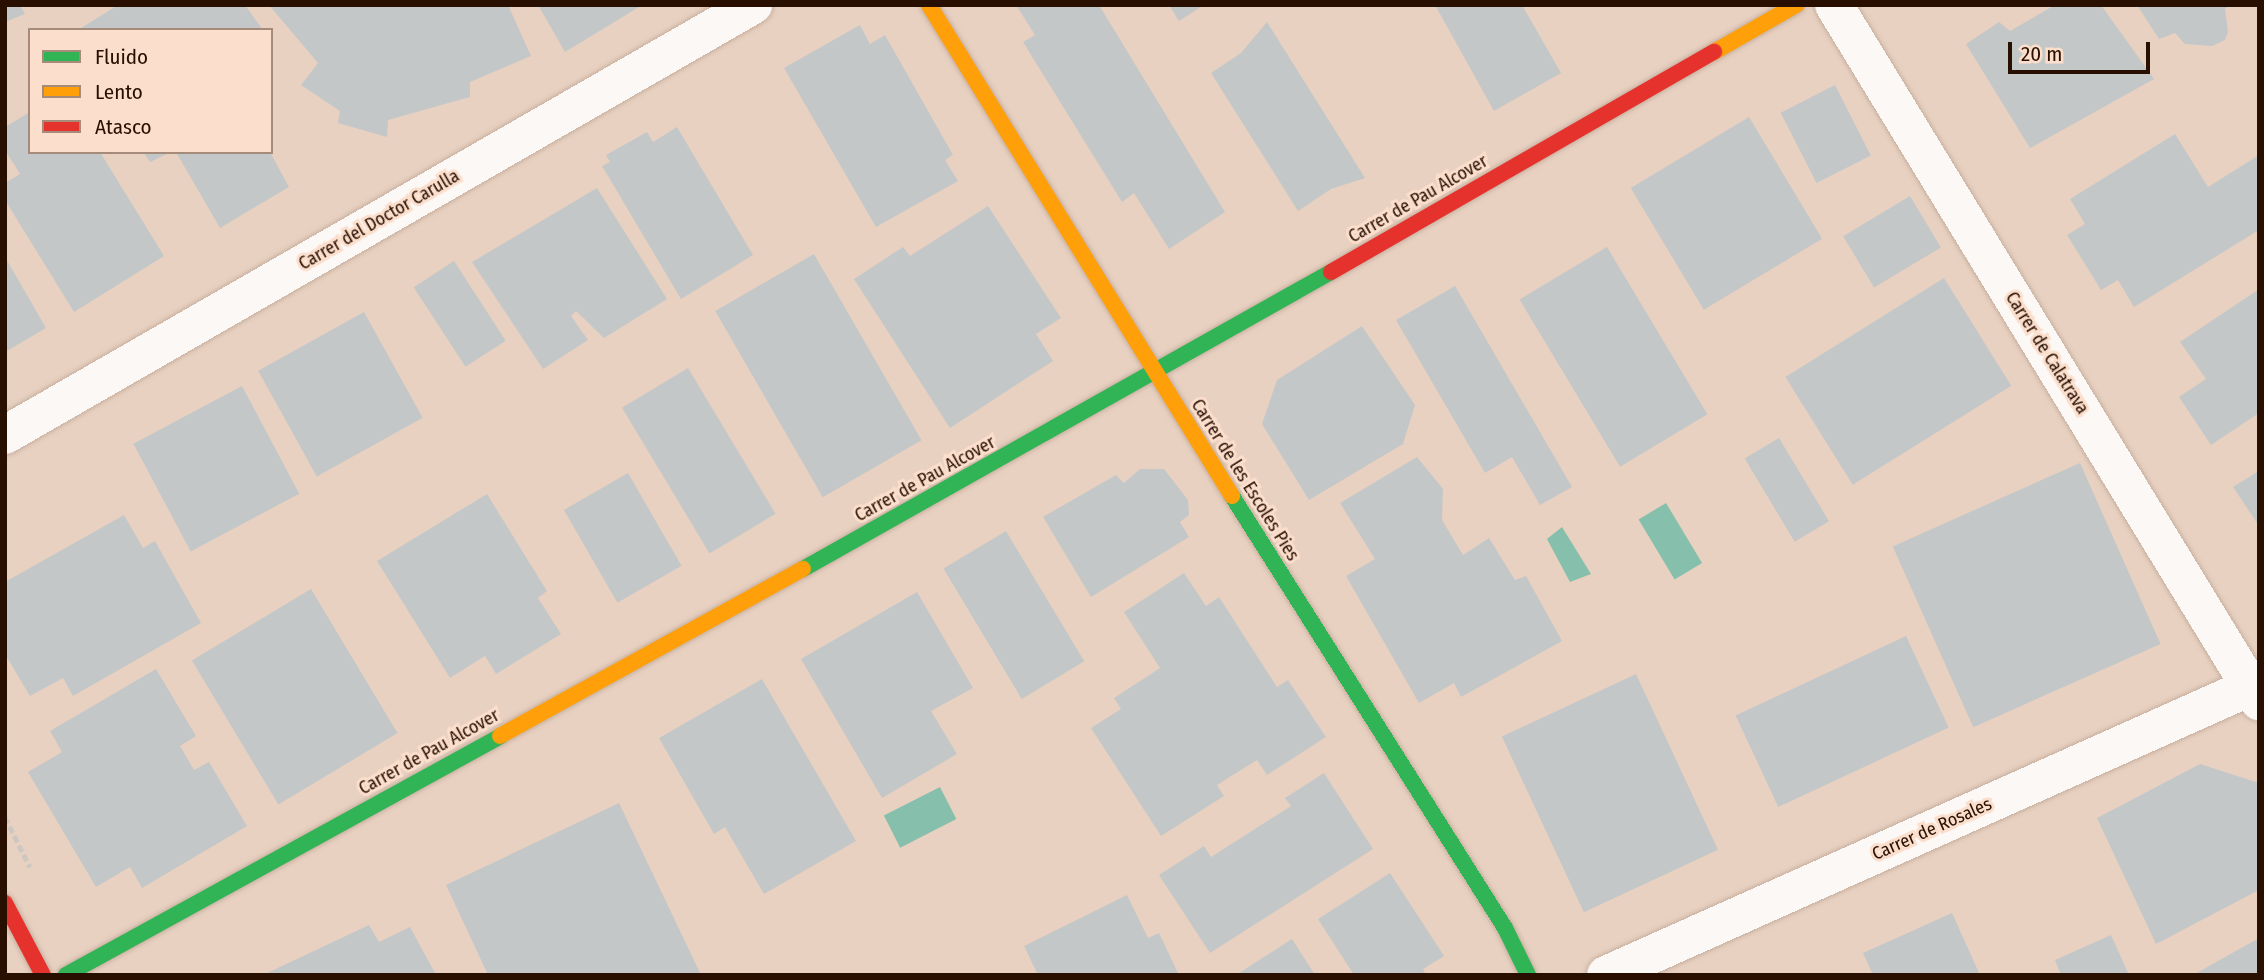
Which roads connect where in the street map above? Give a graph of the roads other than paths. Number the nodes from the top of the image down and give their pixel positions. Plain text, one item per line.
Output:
1 (753, 5) edge
2 (929, 5) edge
3 (1796, 5) edge
4 (1834, 5) edge
5 (1157, 372) junction
6 (5, 435) edge
7 (2256, 691) edge
8 (5, 903) edge
9 (43, 975) edge
10 (66, 975) edge
11 (1528, 975) edge
12 (1606, 975) edge

1 - 6 street, Carrer del Doctor Carulla
2 - 5 street, Carrer de les Escoles Pies
3 - 5 street, Carrer de Pau Alcover
4 - 7 street, Carrer de Calatrava
5 - 10 street, Carrer de Pau Alcover
5 - 11 street, Carrer de les Escoles Pies
7 - 12 street, Carrer de Rosales
8 - 9 street

